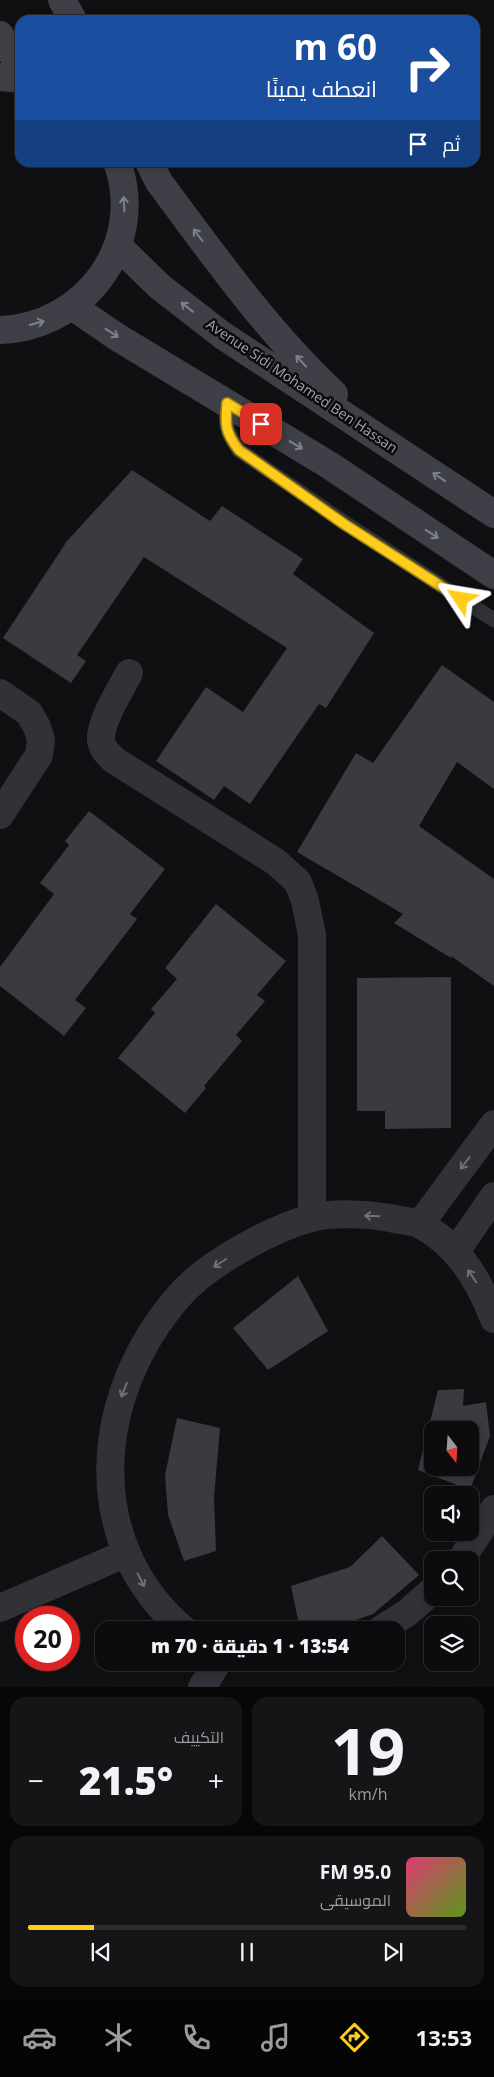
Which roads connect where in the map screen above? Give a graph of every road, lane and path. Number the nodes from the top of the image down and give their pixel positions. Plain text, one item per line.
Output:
1 (62, 0) edge
2 (71, 15) edge
3 (0, 35) edge
4 (15, 58) edge
5 (0, 77) edge
6 (15, 78) edge
7 (119, 167) edge
8 (151, 167) edge
9 (118, 246) junction
10 (72, 306) junction
11 (0, 330) edge
12 (227, 403) junction
13 (357, 423) junction
14 (494, 514) edge
15 (494, 574) edge
16 (494, 620) edge
17 (129, 673) dead end
18 (0, 693) edge
19 (0, 815) edge
20 (494, 1124) edge
21 (494, 1196) edge
22 (312, 1218) junction
23 (420, 1224) junction
24 (456, 1251) junction
25 (494, 1319) edge
26 (494, 1509) edge
27 (468, 1551) edge
28 (127, 1553) junction
29 (424, 1598) edge
30 (0, 1608) edge
31 (173, 1621) edge
32 (394, 1621) edge
33 (212, 1671) edge
34 (202, 1687) edge

1 - 2 street
3 - 4 street
5 - 6 street
9 -> 7 street
13 -> 8 street
9 - 10 street
13 -> 9 street, Avenue Sidi Mohamed Ben Hassan
11 -> 10 street
10 -> 12 street
12 -> 15 street
12 - 16 lane
14 -> 13 street, Avenue Sidi Mohamed Ben Hassan
17 - 22 street
18 - 19 street
20 -> 23 street
21 - 24 street
23 -> 22 street
22 -> 28 street
23 - 24 street
25 -> 24 street
26 - 27 street
28 - 30 street
28 -> 31 street
29 - 32 street
33 - 34 street

